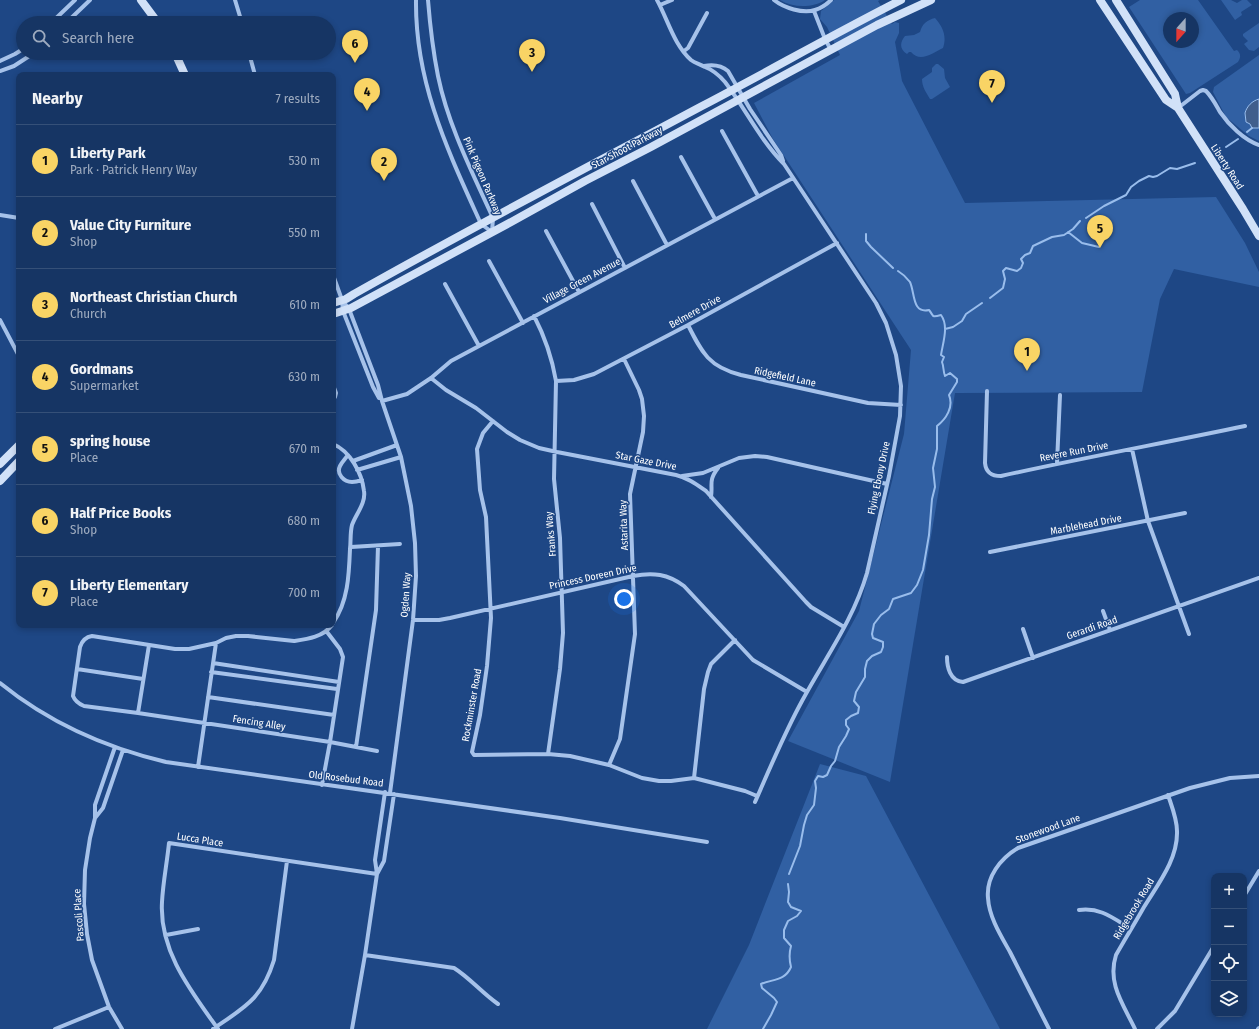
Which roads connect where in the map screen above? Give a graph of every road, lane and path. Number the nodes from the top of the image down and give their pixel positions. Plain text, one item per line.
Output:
1 (75, 0) edge
2 (90, 0) edge
3 (141, 0) edge
4 (235, 0) edge
5 (416, 0) edge
6 (428, 0) edge
7 (657, 0) edge
8 (672, 0) edge
9 (774, 0) edge
10 (831, 0) edge
11 (901, 0) edge
12 (931, 0) edge
13 (1100, 0) edge
14 (1116, 0) edge
15 (660, 5) junction
16 (814, 10) junction
17 (707, 13) dead end
18 (58, 16) edge
19 (73, 16) edge
20 (153, 16) edge
21 (240, 16) edge
22 (825, 39) junction
23 (831, 50) junction
24 (684, 51) junction
25 (16, 53) edge
26 (24, 60) edge
27 (178, 60) edge
28 (251, 60) edge
29 (0, 61) edge
30 (703, 66) junction
31 (0, 71) edge
32 (183, 72) edge
33 (254, 72) edge
34 (734, 89) junction
35 (741, 99) junction
36 (1178, 108) junction
37 (722, 131) dead end
38 (1259, 145) edge
39 (681, 157) dead end
40 (793, 178) junction
41 (633, 181) dead end
42 (758, 196) junction
43 (592, 204) dead end
44 (0, 215) edge
45 (16, 218) edge
46 (493, 218) junction
47 (715, 219) junction
48 (481, 224) junction
49 (546, 231) dead end
50 (492, 232) junction
51 (1259, 236) edge
52 (837, 243) junction
53 (667, 245) junction
54 (489, 261) dead end
55 (625, 268) junction
56 (336, 283) edge
57 (445, 284) dead end
58 (579, 292) junction
59 (342, 300) junction
60 (336, 302) edge
61 (346, 310) junction
62 (336, 313) edge
63 (534, 316) junction
64 (0, 320) edge
65 (523, 323) junction
66 (688, 325) junction
67 (479, 346) junction
68 (16, 350) edge
69 (624, 359) junction
70 (431, 378) junction
71 (556, 382) junction
72 (987, 391) dead end
73 (1060, 395) dead end
74 (382, 401) junction
75 (901, 405) junction
76 (493, 421) junction
77 (1245, 426) dead end
78 (397, 445) junction
79 (336, 446) edge
80 (16, 448) edge
81 (1132, 449) junction
82 (555, 451) junction
83 (348, 455) junction
84 (401, 457) junction
85 (353, 461) junction
86 (1058, 463) junction
87 (0, 464) edge
88 (16, 464) edge
89 (719, 466) junction
90 (635, 467) junction
91 (357, 470) junction
92 (679, 476) junction
93 (362, 480) junction
94 (0, 481) edge
95 (887, 484) junction
96 (711, 497) junction
97 (1185, 513) dead end
98 (1148, 521) junction
99 (400, 544) dead end
100 (378, 546) junction
101 (350, 548) junction
102 (990, 552) dead end
103 (634, 576) junction
104 (1259, 578) edge
105 (562, 592) junction
106 (1179, 607) junction
107 (490, 608) junction
108 (1103, 611) dead end
109 (336, 619) edge
110 (413, 620) junction
111 (844, 627) junction
112 (330, 628) edge
113 (1023, 629) dead end
114 (1110, 630) junction
115 (327, 632) junction
116 (1189, 634) dead end
117 (734, 640) junction
118 (216, 643) junction
119 (149, 645) junction
120 (947, 657) dead end
121 (1033, 658) junction
122 (213, 663) junction
123 (77, 669) junction
124 (211, 672) junction
125 (143, 679) junction
126 (339, 682) junction
127 (0, 683) edge
128 (337, 690) junction
129 (807, 692) junction
130 (208, 697) junction
131 (138, 713) junction
132 (334, 715) junction
133 (204, 723) junction
134 (330, 742) junction
135 (115, 747) junction
136 (356, 747) junction
137 (123, 750) junction
138 (377, 751) dead end
139 (548, 754) junction
140 (609, 765) junction
141 (198, 767) junction
142 (1259, 776) edge
143 (694, 778) junction
144 (322, 785) junction
145 (385, 792) junction
146 (392, 794) junction
147 (1168, 795) junction
148 (757, 796) junction
149 (755, 802) dead end
150 (95, 818) junction
151 (706, 842) dead end
152 (287, 861) junction
153 (1259, 870) edge
154 (377, 874) junction
155 (1247, 891) edge
156 (1079, 910) dead end
157 (198, 929) dead end
158 (1131, 929) junction
159 (166, 936) junction
160 (1211, 951) edge
161 (365, 955) junction
162 (498, 1004) dead end
163 (109, 1007) junction
164 (216, 1028) edge
165 (55, 1029) edge
166 (122, 1029) edge
167 (352, 1029) edge
168 (1049, 1029) edge
169 (1136, 1029) edge
170 (1157, 1029) edge

1 - 18 street
2 - 19 street
3 - 20 street
4 - 21 street
5 - 48 street, Pink Pigeon Parkway
6 - 46 street, Pink Pigeon Parkway
7 - 15 street, Flying Ebony Drive
8 - 15 street
9 - 16 street
10 - 16 street
11 - 22 street, Star Shoot Parkway
12 - 23 street, Star Shoot Parkway
13 - 36 street, Liberty Road
14 - 36 street, Liberty Road
15 - 24 street, Flying Ebony Drive
16 - 22 street
17 - 24 street
22 - 23 street
22 - 34 street, Star Shoot Parkway
23 - 35 street, Star Shoot Parkway
24 - 30 street, Flying Ebony Drive
25 - 29 street
26 - 31 street
27 - 32 street
28 - 33 street
30 - 34 street, Flying Ebony Drive
30 - 34 street, Flying Ebony Drive
34 - 35 street, Flying Ebony Drive
34 - 35 street, Flying Ebony Drive
34 - 46 street, Star Shoot Parkway
35 - 40 street, Flying Ebony Drive
35 - 50 street, Star Shoot Parkway
36 - 38 street
36 - 51 street, Liberty Road
37 - 42 street
39 - 47 street
40 - 42 street, Village Green Avenue
40 - 52 street, Flying Ebony Drive
41 - 53 street
42 - 47 street, Village Green Avenue
43 - 55 street
44 - 45 street
46 - 48 street, Star Shoot Parkway
46 - 50 street, Pink Pigeon Parkway
47 - 53 street, Village Green Avenue
48 - 50 street, Pink Pigeon Parkway
48 - 59 street, Star Shoot Parkway
49 - 58 street
50 - 61 street, Star Shoot Parkway
52 - 66 street, Belmere Drive
52 - 75 street, Flying Ebony Drive
53 - 55 street, Village Green Avenue
54 - 65 street
55 - 58 street, Village Green Avenue
56 - 59 street, Ogden Way
57 - 67 street
58 - 63 street, Village Green Avenue
59 - 60 street, Star Shoot Parkway
59 - 61 street, Ogden Way
61 - 62 street, Star Shoot Parkway
61 - 74 street, Ogden Way
63 - 65 street, Village Green Avenue
63 - 71 street, Franks Way
64 - 68 street
65 - 67 street, Village Green Avenue
66 - 69 street, Belmere Drive
66 - 75 street, Ridgefield Lane
67 - 70 street, Village Green Avenue
69 - 71 street, Belmere Drive
69 - 90 street, Astarita Way
70 - 74 street, Village Green Avenue
70 - 76 street, Star Gaze Drive
71 - 82 street, Franks Way
72 - 86 street, Revere Run Drive
73 - 86 street
74 - 78 street, Ogden Way
75 - 95 street, Flying Ebony Drive
76 - 82 street, Star Gaze Drive
76 - 107 street, Rockminster Road
77 - 81 street, Revere Run Drive
78 - 84 street, Ogden Way
78 - 85 street
79 - 83 street
80 - 87 street
81 - 86 street, Revere Run Drive
81 - 98 street
82 - 90 street, Star Gaze Drive
82 - 105 street, Franks Way
83 - 85 street
83 - 93 street
84 - 91 street
84 - 110 street, Ogden Way
85 - 91 street
88 - 94 street
89 - 92 street
89 - 95 street
89 - 96 street
90 - 92 street, Star Gaze Drive
90 - 103 street, Astarita Way
91 - 93 street
92 - 96 street, Star Gaze Drive
93 - 101 street
95 - 111 street, Flying Ebony Drive
96 - 111 street, Star Gaze Drive
97 - 98 street, Marblehead Drive
98 - 102 street, Marblehead Drive
98 - 106 street
99 - 100 street
100 - 101 street
100 - 136 street
101 - 109 street
103 - 105 street, Princess Doreen Drive
103 - 117 street, Princess Doreen Drive
103 - 140 street, Astarita Way
104 - 106 street, Gerardi Road
105 - 107 street, Princess Doreen Drive
105 - 139 street, Franks Way
106 - 114 street, Gerardi Road
106 - 116 street
107 - 110 street, Princess Doreen Drive
107 - 139 street, Rockminster Road
108 - 114 street
110 - 146 street, Ogden Way
111 - 129 street, Flying Ebony Drive
112 - 115 street
113 - 121 street
114 - 121 street, Gerardi Road
115 - 118 street
115 - 126 street
117 - 129 street, Princess Doreen Drive
117 - 143 street
118 - 119 street
118 - 122 street
119 - 123 street, Fencing Alley
119 - 125 street
120 - 121 street, Gerardi Road
122 - 124 street
122 - 126 street
123 - 125 street
123 - 131 street, Fencing Alley
124 - 128 street
124 - 130 street
125 - 131 street
126 - 128 street
127 - 135 street, Old Rosebud Road
128 - 132 street
129 - 148 street, Flying Ebony Drive
130 - 132 street
130 - 133 street
131 - 133 street, Fencing Alley
132 - 134 street
133 - 134 street, Fencing Alley
133 - 141 street
134 - 136 street, Fencing Alley
134 - 144 street
135 - 137 street, Old Rosebud Road
135 - 150 street, Pascoli Place
136 - 138 street, Fencing Alley
137 - 141 street, Old Rosebud Road
137 - 150 street, Pascoli Place
139 - 140 street, Rockminster Road
140 - 143 street, Rockminster Road
141 - 144 street, Old Rosebud Road
142 - 147 street, Stonewood Lane
143 - 148 street, Rockminster Road
144 - 145 street, Old Rosebud Road
145 - 146 street, Old Rosebud Road
145 - 154 street
146 - 151 street, Old Rosebud Road
146 - 154 street, Ogden Way
147 - 158 street, Ridgebrook Road
147 - 168 street, Stonewood Lane
148 - 149 street, Flying Ebony Drive
150 - 163 street, Pascoli Place
152 - 154 street, Lucca Place
152 - 159 street, Lucca Place
152 - 164 street
153 - 155 street
154 - 161 street
156 - 158 street
157 - 159 street
158 - 169 street, Ridgebrook Road
159 - 164 street, Lucca Place
160 - 170 street
161 - 162 street
161 - 167 street
163 - 165 street
163 - 166 street, Pascoli Place

